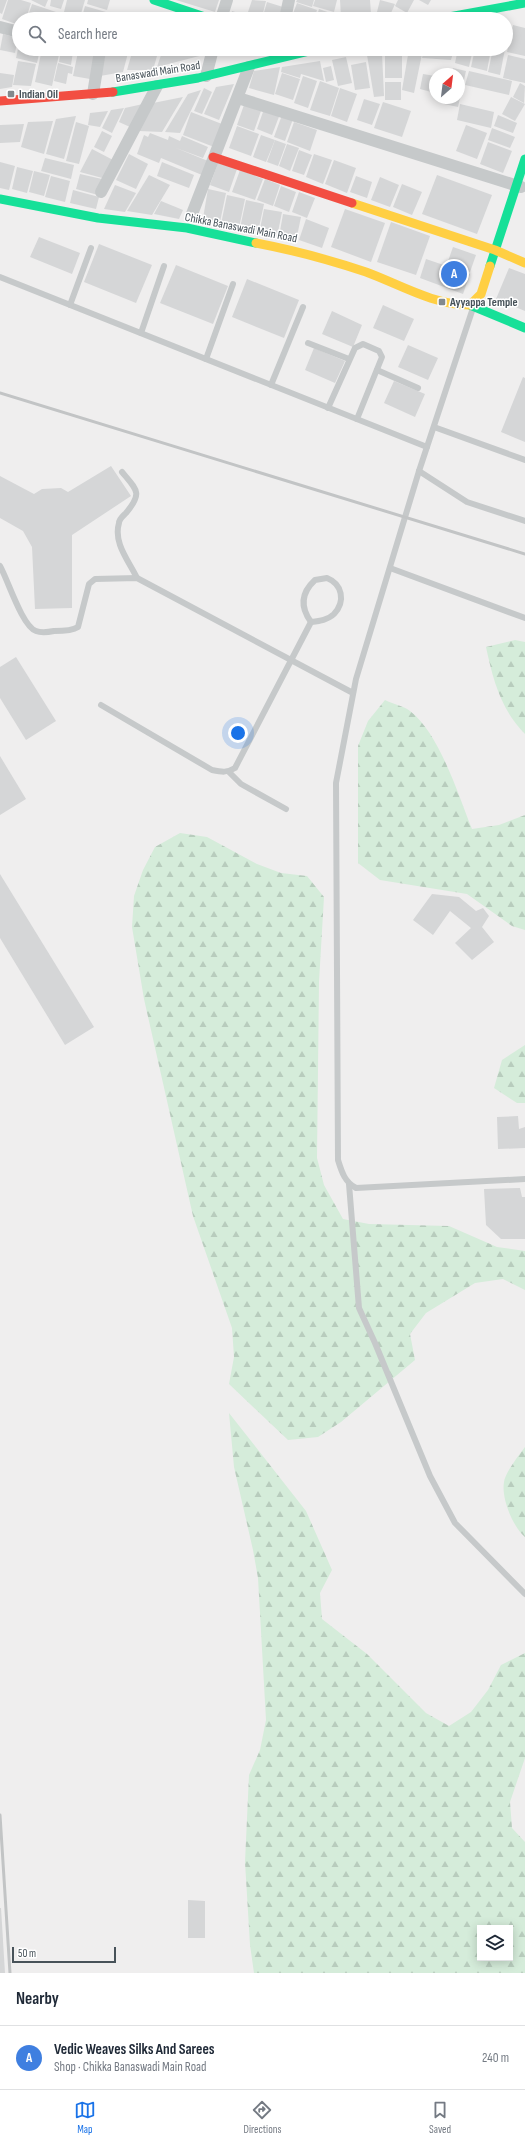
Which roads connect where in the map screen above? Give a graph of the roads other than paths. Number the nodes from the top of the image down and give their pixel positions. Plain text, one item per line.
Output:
1 (154, 0) edge
2 (227, 0) edge
3 (290, 0) edge
4 (171, 2) edge
5 (525, 3) edge
6 (503, 4) edge
7 (195, 12) edge
8 (223, 12) edge
9 (287, 12) edge
10 (468, 12) edge
11 (0, 27) edge
12 (12, 30) edge
13 (99, 56) edge
14 (211, 56) edge
15 (275, 56) edge
16 (249, 67) junction
17 (206, 76) junction
18 (157, 86) junction
19 (93, 94) junction
20 (238, 98) junction
21 (0, 102) edge
22 (214, 157) junction
23 (525, 159) edge
24 (521, 187) edge
25 (101, 192) dead end
26 (0, 199) edge
27 (192, 214) dead end
28 (91, 248) dead end
29 (495, 250) junction
30 (525, 263) edge
31 (164, 266) dead end
32 (0, 277) edge
33 (232, 284) dead end
34 (70, 305) junction
35 (472, 306) junction
36 (303, 307) dead end
37 (525, 328) edge
38 (141, 333) junction
39 (308, 342) dead end
40 (206, 359) junction
41 (349, 359) junction
42 (377, 370) junction
43 (271, 385) junction
44 (418, 388) dead end
45 (328, 408) junction
46 (357, 419) junction
47 (434, 427) junction
48 (427, 447) junction
49 (525, 460) edge
50 (419, 471) junction
51 (122, 472) dead end
52 (525, 521) edge
53 (0, 566) edge
54 (390, 568) junction
55 (137, 578) junction
56 (525, 618) edge
57 (311, 622) junction
58 (292, 661) junction
59 (353, 693) junction
60 (101, 705) dead end
61 (229, 772) junction
62 (286, 809) dead end
63 (525, 1178) edge
64 (349, 1184) junction
65 (525, 1594) edge

1 - 4 main road
2 - 8 street
3 - 9 street
4 - 7 main road
5 - 6 main road
6 - 10 main road
11 - 12 street
13 - 19 street
14 - 17 street
15 - 16 main road, Banaswadi Main Road
16 - 17 main road, Banaswadi Main Road
16 - 20 street
17 - 18 main road, Banaswadi Main Road
18 - 19 main road, Banaswadi Main Road
18 - 25 street
19 - 21 main road, Banaswadi Main Road
20 - 22 street
20 - 24 street
22 - 27 street
22 - 29 main road
23 - 24 main road
24 - 29 main road
26 - 35 main road, Chikka Banaswadi Main Road
28 - 34 lane
29 - 30 main road
29 - 35 main road
31 - 38 lane
32 - 34 lane
33 - 40 lane
34 - 38 lane
35 - 37 main road, Chikka Banaswadi Main Road
35 - 47 lane
36 - 43 lane
38 - 40 lane
39 - 41 lane
40 - 43 lane
41 - 42 lane
41 - 45 lane
42 - 44 lane
42 - 46 lane
43 - 45 lane
45 - 46 lane
46 - 48 lane
47 - 48 lane
47 - 49 lane
48 - 50 lane
50 - 52 lane
50 - 54 lane
51 - 55 lane
53 - 55 lane
54 - 56 lane
54 - 59 lane
55 - 58 lane
57 - 57 lane
57 - 58 lane
58 - 59 lane
58 - 61 lane
59 - 64 lane
60 - 61 lane
61 - 62 lane
63 - 64 lane
64 - 65 lane

